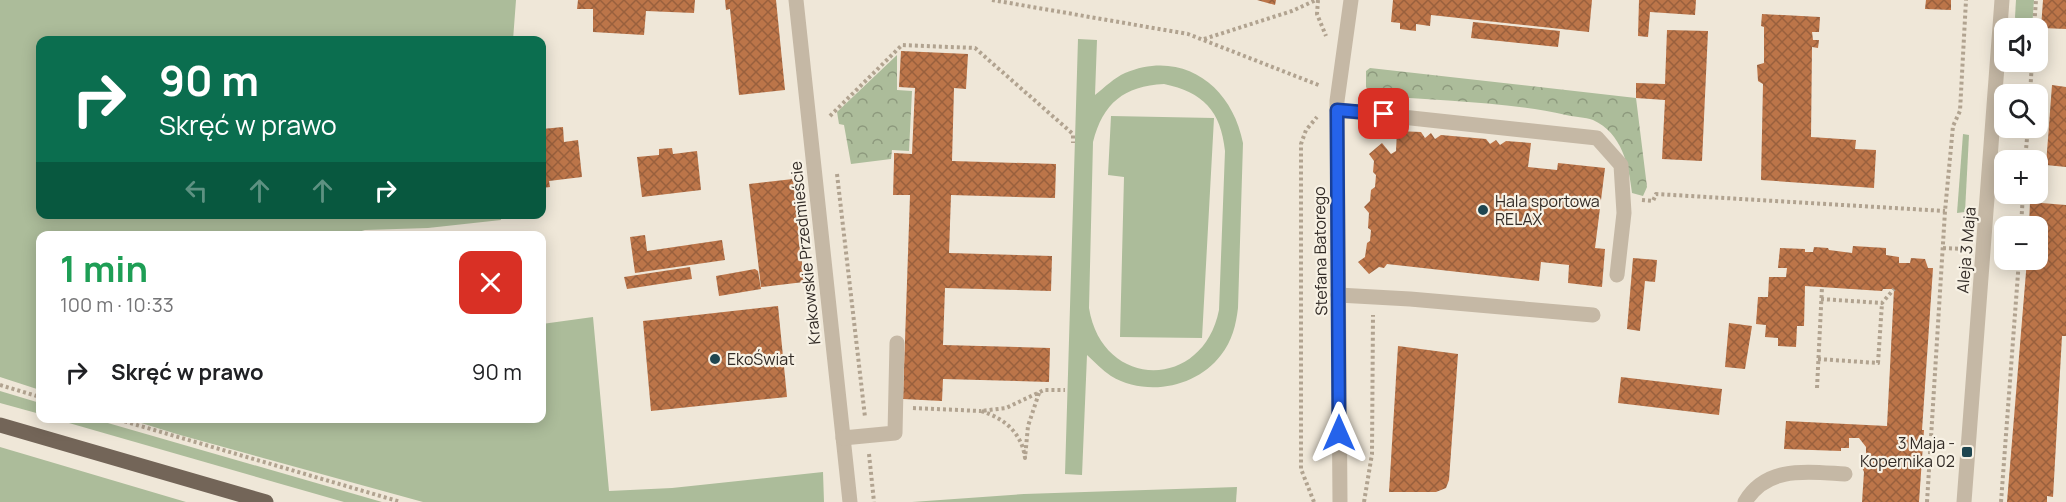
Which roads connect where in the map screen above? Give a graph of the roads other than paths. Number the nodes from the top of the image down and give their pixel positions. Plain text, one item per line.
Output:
1 (796, 0) edge
2 (1351, 0) edge
3 (2002, 0) edge
4 (1337, 110) junction
5 (1617, 275) dead end
6 (1338, 295) junction
7 (1593, 315) dead end
8 (897, 344) dead end
9 (0, 425) edge
10 (843, 438) junction
11 (1845, 474) dead end
12 (266, 502) edge
13 (850, 502) edge
14 (1340, 502) edge
15 (1745, 502) edge
16 (1964, 502) edge

1 - 10 street, Krakowskie Przedmieście
2 - 4 street, Stefana Batorego
3 - 16 street, Aleja 3 Maja
4 - 5 street
4 - 6 street, Stefana Batorego
6 - 7 street
6 - 14 street, Stefana Batorego
8 - 10 street
9 - 12 main road
10 - 13 street, Krakowskie Przedmieście
11 - 15 street

